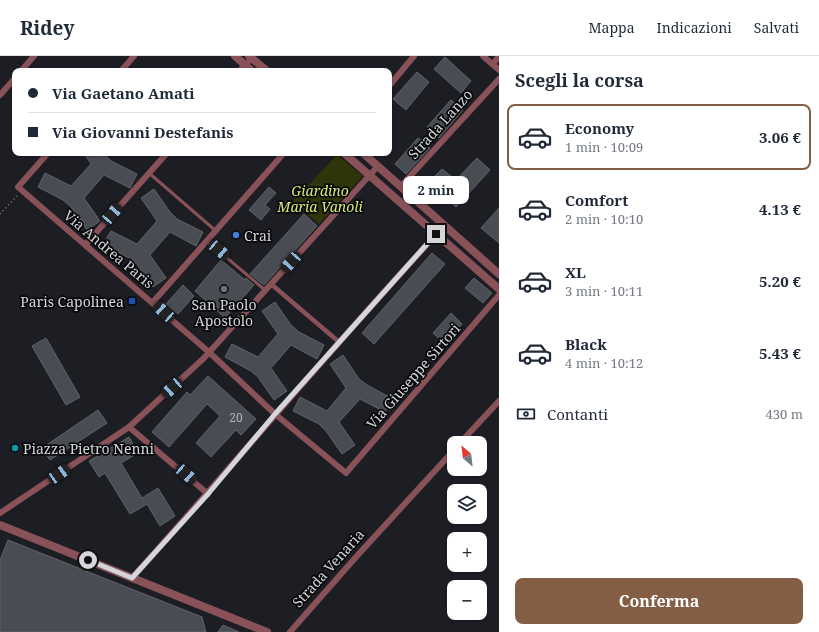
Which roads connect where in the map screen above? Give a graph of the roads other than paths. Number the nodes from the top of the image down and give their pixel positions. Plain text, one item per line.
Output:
1 (34, 56) edge
2 (134, 56) edge
3 (234, 56) edge
4 (414, 56) edge
5 (483, 56) edge
6 (499, 56) edge
7 (251, 57) edge
8 (493, 64) junction
9 (24, 68) edge
10 (124, 68) edge
11 (242, 68) edge
12 (264, 68) edge
13 (499, 70) edge
14 (499, 79) edge
15 (12, 81) edge
16 (392, 82) edge
17 (0, 95) edge
18 (46, 156) edge
19 (163, 156) edge
20 (281, 156) edge
21 (347, 156) edge
22 (366, 156) edge
23 (378, 166) junction
24 (149, 173) junction
25 (369, 176) junction
26 (401, 186) junction
27 (445, 225) junction
28 (216, 231) junction
29 (436, 234) junction
30 (207, 240) junction
31 (85, 245) junction
32 (499, 274) edge
33 (271, 284) junction
34 (499, 289) edge
35 (265, 290) junction
36 (499, 295) edge
37 (153, 302) junction
38 (339, 342) junction
39 (210, 352) junction
40 (499, 401) edge
41 (275, 414) junction
42 (129, 427) junction
43 (466, 436) edge
44 (447, 458) edge
45 (346, 473) joint
46 (208, 494) junction
47 (0, 513) edge
48 (0, 525) edge
49 (132, 578) junction
50 (267, 632) edge
51 (290, 632) edge

1 - 9 street
2 - 10 street
3 - 11 street
4 - 16 street
5 - 8 street
6 - 8 street
7 - 11 street
7 - 12 street
8 - 13 street
14 - 26 street, Strada Lanzo
15 - 17 street
18 - 31 street, Via Andrea Paris
19 - 24 street
20 - 28 street
21 - 25 street
22 - 23 street
23 - 25 street
23 - 26 street
24 - 28 lane
24 - 31 street
25 - 29 street
25 - 33 street
26 - 27 street
27 - 29 street
27 - 32 street
28 - 30 street
29 - 34 street
29 - 38 street
30 - 35 lane
30 - 37 street
31 - 37 street, Via Andrea Paris
33 - 35 street
33 - 38 street
35 - 39 street
36 - 45 street, Via Giuseppe Sirtori
37 - 39 street, Via Andrea Paris
38 - 41 street
39 - 41 street, Via Andrea Paris
39 - 42 street
40 - 43 street
41 - 45 street, Via Andrea Paris
41 - 46 street
42 - 46 street
42 - 47 street
44 - 51 street, Strada Venaria
46 - 49 street
48 - 49 street
49 - 50 street

